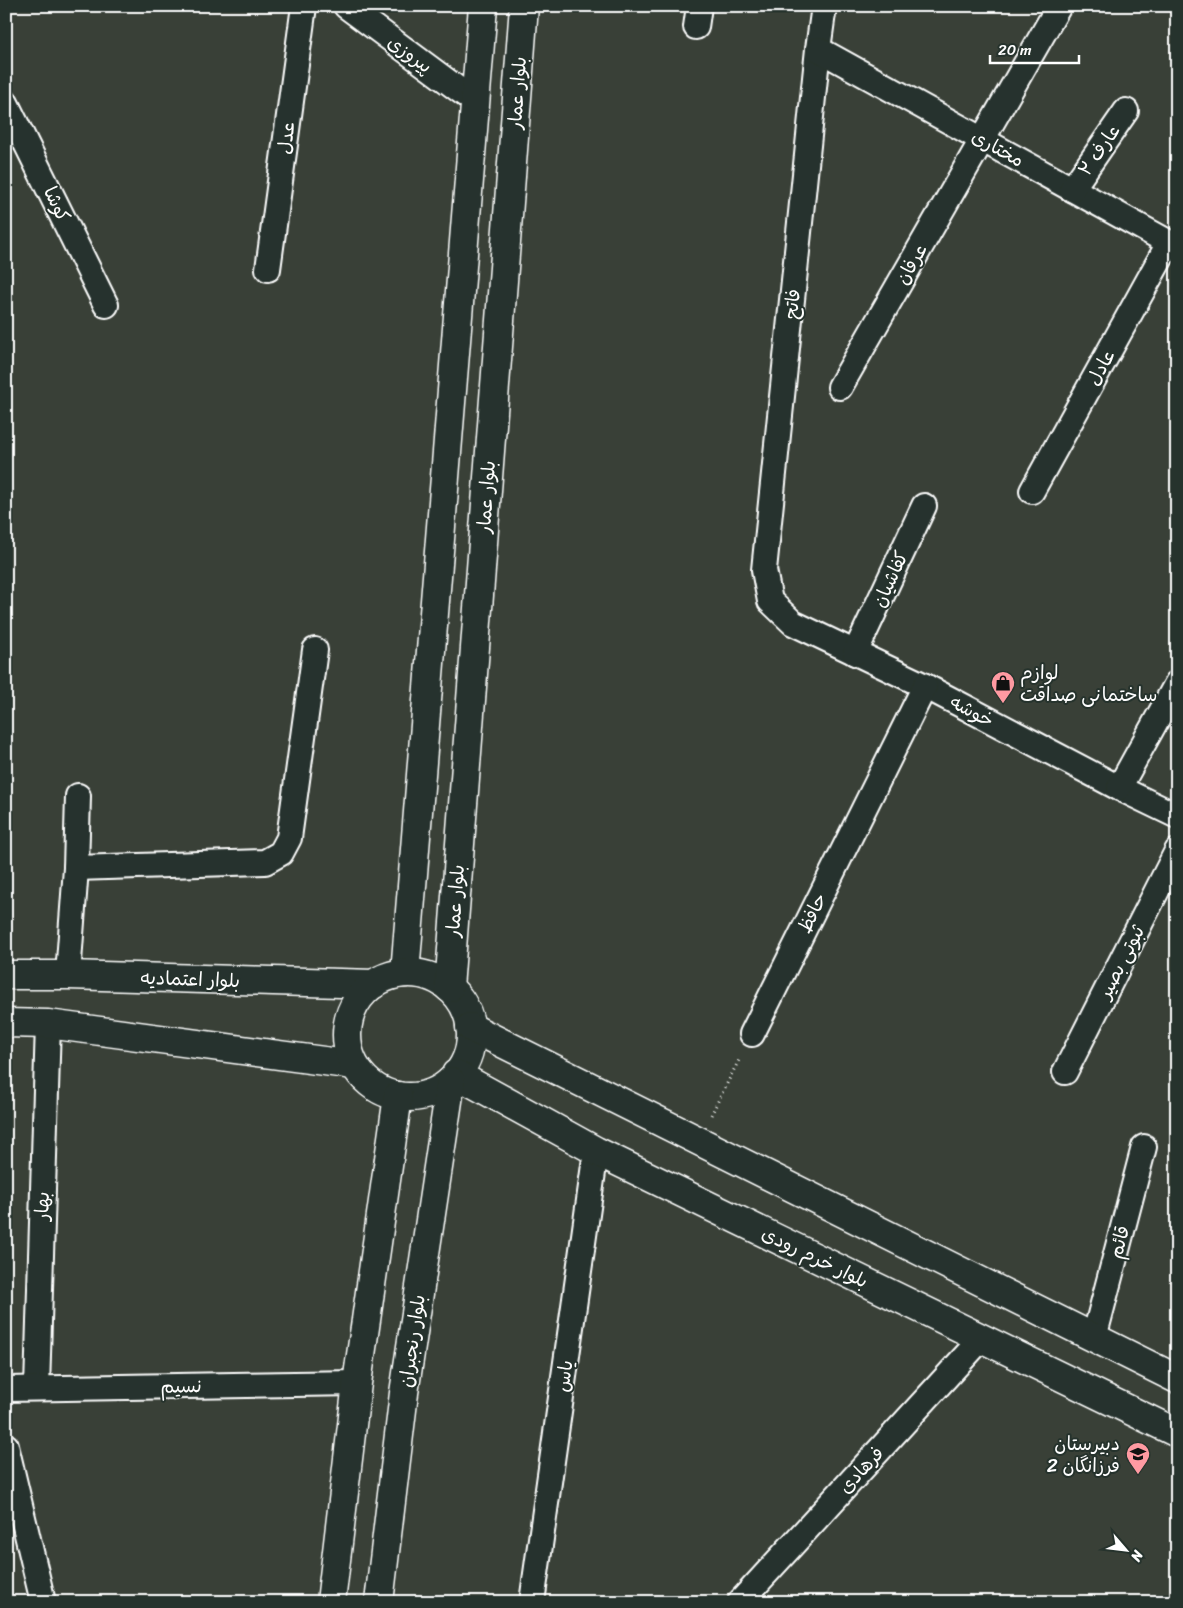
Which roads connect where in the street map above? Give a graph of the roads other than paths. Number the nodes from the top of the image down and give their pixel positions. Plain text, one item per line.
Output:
1 (304, 6) edge
2 (346, 6) edge
3 (483, 6) edge
4 (524, 6) edge
5 (824, 6) edge
6 (1059, 6) edge
7 (818, 49) junction
8 (474, 101) junction
9 (6, 103) edge
10 (1126, 111) dead end
11 (982, 140) junction
12 (1072, 189) junction
13 (1173, 245) edge
14 (268, 269) dead end
15 (106, 305) dead end
16 (840, 388) dead end
17 (1032, 491) dead end
18 (924, 506) dead end
19 (770, 601) joint
20 (315, 650) dead end
21 (855, 653) junction
22 (1177, 683) edge
23 (925, 686) junction
24 (1119, 788) junction
25 (78, 796) dead end
26 (1177, 816) edge
27 (1177, 851) edge
28 (76, 868) junction
29 (405, 973) junction
30 (68, 975) junction
31 (6, 976) edge
32 (374, 984) junction
33 (449, 988) junction
34 (6, 1023) edge
35 (48, 1024) junction
36 (470, 1027) junction
37 (752, 1034) road end
38 (354, 1065) junction
39 (1065, 1072) dead end
40 (454, 1078) junction
41 (398, 1096) junction
42 (1144, 1147) dead end
43 (596, 1151) junction
44 (982, 1338) junction
45 (1094, 1338) junction
46 (1177, 1379) edge
47 (357, 1384) junction
48 (37, 1388) junction
49 (6, 1389) edge
50 (1177, 1433) edge
51 (6, 1446) edge
52 (42, 1602) edge
53 (331, 1602) edge
54 (379, 1602) edge
55 (532, 1602) edge
56 (740, 1602) edge

1 - 14 street, عدل
2 - 8 street, پیروزی
3 - 8 main road
4 - 33 main road, بلوار عمار
5 - 7 street, فاتح
6 - 11 street, عرفان
7 - 11 street, مختاری
7 - 19 street, فاتح
8 - 29 main road
9 - 15 street, کوشا
10 - 12 street, عارف ۲
11 - 12 street, مختاری
11 - 16 street, عرفان
12 - 13 street, مختاری
13 - 17 street, عادل
18 - 21 street, کفاشیان
19 - 21 street, خوشه
20 - 28 street
21 - 23 street, خوشه
22 - 24 street
23 - 24 street, خوشه
23 - 37 street, حافظ
24 - 26 street, خوشه
25 - 28 street
27 - 39 street, ثبوتی بصیر
28 - 30 street
29 - 32 main road
29 - 33 main road
30 - 31 main road, بلوار اعتمادیه
30 - 32 main road, بلوار اعتمادیه
32 - 38 main road
33 - 36 main road
34 - 35 main road
35 - 38 main road
35 - 48 street, بهار
36 - 40 main road
36 - 45 main road
38 - 41 main road
40 - 41 main road
40 - 43 main road, بلوار خرم رودی
40 - 54 main road, بلوار رنجبران
41 - 47 main road
42 - 45 street, قائم
43 - 44 main road, بلوار خرم رودی
43 - 55 street, یاس
44 - 50 main road, بلوار خرم رودی
44 - 56 street, فرهادی
45 - 46 main road
47 - 48 street, نسیم
47 - 53 main road
48 - 49 street, نسیم
51 - 52 street

